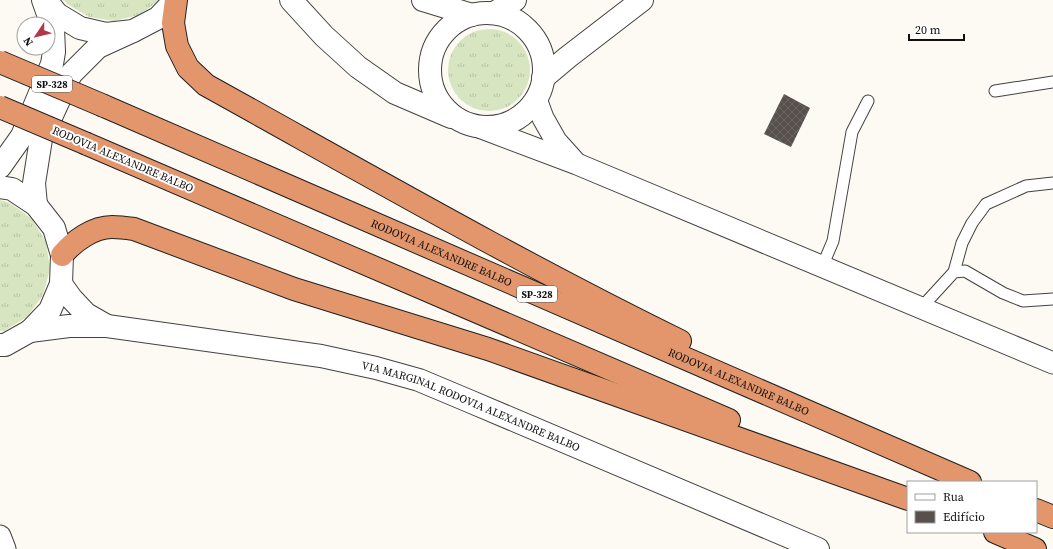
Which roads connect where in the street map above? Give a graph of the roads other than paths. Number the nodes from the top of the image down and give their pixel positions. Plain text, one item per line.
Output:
1 (43, 0) edge
2 (46, 0) edge
3 (175, 0) edge
4 (291, 0) edge
5 (423, 0) edge
6 (515, 0) edge
7 (642, 0) edge
8 (494, 13) junction
9 (472, 14) junction
10 (134, 31) junction
11 (0, 62) edge
12 (544, 78) junction
13 (1053, 82) edge
14 (995, 91) dead end
15 (536, 99) junction
16 (868, 101) dead end
17 (0, 107) edge
18 (458, 120) junction
19 (479, 127) junction
20 (578, 164) junction
21 (0, 167) edge
22 (1053, 183) edge
23 (0, 186) edge
24 (36, 205) junction
25 (62, 255) junction
26 (822, 267) junction
27 (954, 272) junction
28 (61, 284) junction
29 (1053, 300) edge
30 (921, 308) junction
31 (107, 326) junction
32 (30, 332) junction
33 (0, 345) edge
34 (1053, 363) edge
35 (934, 467) junction
36 (968, 481) edge
37 (907, 496) edge
38 (907, 499) edge
39 (1037, 510) edge
40 (1053, 517) edge
41 (997, 533) edge
42 (0, 536) edge
43 (4, 549) edge
44 (818, 549) edge
45 (1035, 549) edge

1 - 21 street
2 - 10 street
3 - 10 street
3 - 35 highway
4 - 18 street
5 - 9 street
6 - 8 street
7 - 12 street
8 - 9 street
8 - 12 street
9 - 18 street
10 - 24 street
11 - 35 highway, RODOVIA ALEXANDRE BALBO / SP-328, bridge
12 - 15 street
13 - 14 lane
15 - 19 street
15 - 20 street
16 - 26 lane
17 - 37 highway, RODOVIA ALEXANDRE BALBO, bridge
18 - 19 street
19 - 20 street
20 - 26 street
22 - 27 lane
23 - 24 street
24 - 25 street
25 - 28 street
25 - 38 highway
26 - 30 street
27 - 29 lane
27 - 30 lane
28 - 31 street, VIA MARGINAL RODOVIA ALEXANDRE BALBO
28 - 32 street
30 - 34 street
31 - 32 street, VIA MARGINAL RODOVIA ALEXANDRE BALBO
31 - 44 street, VIA MARGINAL RODOVIA ALEXANDRE BALBO
32 - 33 street
35 - 36 highway, RODOVIA ALEXANDRE BALBO / SP-328
39 - 40 highway
41 - 45 highway
42 - 43 street

